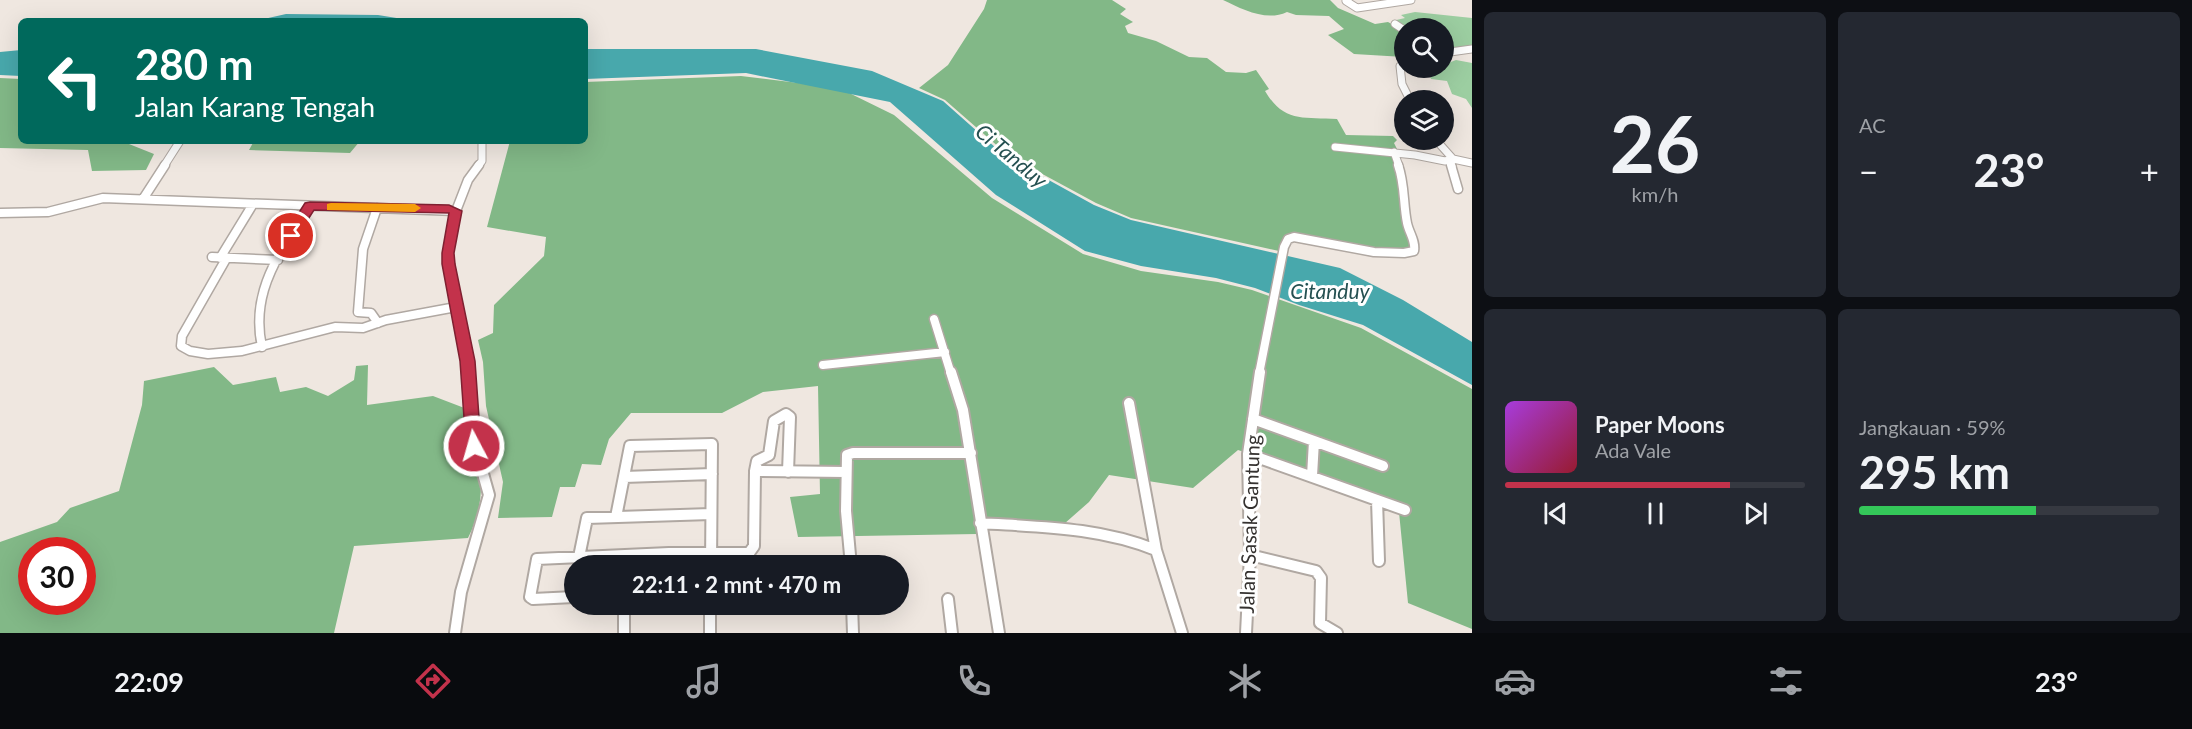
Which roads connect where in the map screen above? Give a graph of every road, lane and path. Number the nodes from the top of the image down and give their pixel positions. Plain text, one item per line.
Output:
1 (1348, 0) edge
2 (1411, 0) edge
3 (1392, 1) edge
4 (1472, 49) edge
5 (1454, 51) edge
6 (178, 144) edge
7 (482, 144) edge
8 (1335, 147) dead end
9 (1444, 150) edge
10 (1394, 152) junction
11 (1451, 160) junction
12 (1472, 163) edge
13 (1458, 189) dead end
14 (143, 199) junction
15 (253, 204) junction
16 (310, 206) junction
17 (377, 208) junction
18 (456, 211) junction
19 (0, 213) edge
20 (219, 258) junction
21 (278, 260) junction
22 (456, 307) junction
23 (934, 319) dead end
24 (378, 324) junction
25 (262, 347) junction
26 (945, 352) junction
27 (823, 365) dead end
28 (1129, 404) dead end
29 (1253, 419) junction
30 (1314, 441) junction
31 (971, 453) junction
32 (769, 454) junction
33 (1248, 454) junction
34 (788, 456) junction
35 (1383, 466) dead end
36 (755, 471) junction
37 (788, 472) junction
38 (846, 472) junction
39 (712, 474) junction
40 (1312, 476) junction
41 (624, 477) junction
42 (1377, 500) junction
43 (1406, 510) dead end
44 (711, 514) junction
45 (616, 517) junction
46 (980, 524) junction
47 (1156, 550) junction
48 (711, 551) junction
49 (579, 555) edge
50 (623, 555) edge
51 (711, 555) edge
52 (850, 555) edge
53 (1250, 555) junction
54 (564, 558) edge
55 (1379, 561) dead end
56 (564, 597) edge
57 (948, 599) dead end
58 (624, 615) edge
59 (710, 615) edge
60 (852, 615) edge
61 (455, 633) edge
62 (624, 633) edge
63 (710, 633) edge
64 (853, 633) edge
65 (952, 633) edge
66 (999, 633) edge
67 (1182, 633) edge
68 (1246, 633) edge
69 (1337, 633) edge

1 - 3 street
2 - 3 street
4 - 5 street
6 - 14 street
7 - 18 street
8 - 10 street
9 - 11 street
10 - 11 street
10 - 29 street, Jalan Sasak Gantung
11 - 12 street
11 - 13 street
14 - 15 street
14 - 19 street
15 - 16 street
15 - 20 street
16 - 17 street
16 - 21 street
17 - 18 street
17 - 24 street
18 - 22 street
20 - 21 street
20 - 25 street
21 - 25 street
22 - 24 street
22 - 61 street
23 - 26 street
24 - 25 street
26 - 27 street
26 - 31 street
28 - 47 street
29 - 30 street
29 - 33 street, Jalan Sasak Gantung
30 - 35 street
30 - 40 street
31 - 38 street
31 - 46 street
32 - 34 street
32 - 34 street
32 - 36 street
33 - 40 street
33 - 53 street, Jalan Sasak Gantung
34 - 37 street
36 - 37 street
36 - 48 street
37 - 38 street
38 - 52 street
39 - 41 street
39 - 41 street
39 - 44 street
40 - 42 street
41 - 45 street
42 - 43 street
42 - 55 street
44 - 45 street
44 - 48 street
45 - 49 street
46 - 47 street
46 - 66 street
47 - 67 street
48 - 50 street
48 - 51 street
53 - 68 street, Jalan Sasak Gantung
53 - 69 street
54 - 56 street
57 - 65 street
58 - 62 street
59 - 63 street
60 - 64 street

